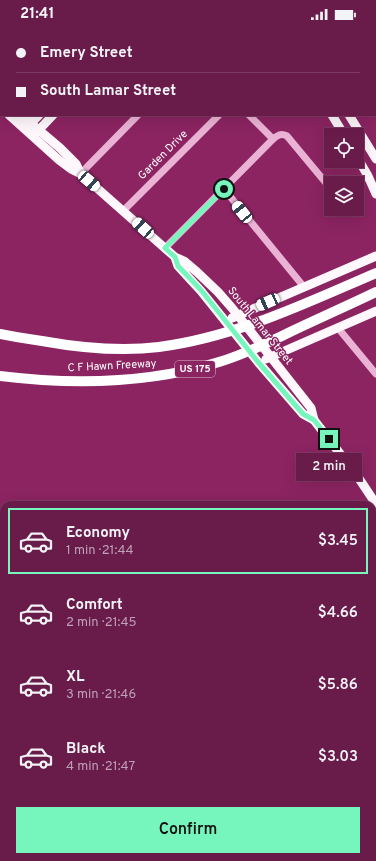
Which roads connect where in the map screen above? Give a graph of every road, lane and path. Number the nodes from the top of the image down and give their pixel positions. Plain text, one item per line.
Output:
1 (11, 116) edge
2 (22, 116) edge
3 (38, 116) edge
4 (52, 116) edge
5 (137, 116) edge
6 (218, 116) edge
7 (250, 116) edge
8 (333, 116) edge
9 (350, 116) edge
10 (28, 126) junction
11 (340, 128) edge
12 (36, 134) junction
13 (273, 139) junction
14 (375, 156) edge
15 (363, 168) edge
16 (81, 174) junction
17 (368, 176) junction
18 (364, 178) edge
19 (324, 181) edge
20 (224, 189) junction
21 (376, 194) edge
22 (123, 211) junction
23 (165, 248) junction
24 (376, 256) edge
25 (175, 257) junction
26 (376, 273) edge
27 (304, 287) junction
28 (376, 292) edge
29 (376, 311) edge
30 (238, 316) junction
31 (226, 321) junction
32 (338, 328) junction
33 (0, 334) edge
34 (271, 357) junction
35 (259, 362) junction
36 (376, 374) edge
37 (0, 376) edge
38 (314, 420) junction
39 (374, 501) edge

1 - 10 main road, South Lamar Street
2 - 10 main road, South Lamar Street
3 - 10 main road
4 - 12 main road
5 - 16 street
6 - 22 street, Garden Drive
7 - 13 street
8 - 11 main road
9 - 14 main road
10 - 12 main road, South Lamar Street
12 - 16 main road, South Lamar Street
13 - 19 street
13 - 20 street
15 - 17 main road
16 - 22 main road, South Lamar Street
17 - 18 street
17 - 21 main road
20 - 23 street
20 - 27 street
22 - 23 main road, South Lamar Street
23 - 25 main road, South Lamar Street
24 - 27 main road
25 - 30 main road, South Lamar Street
25 - 31 main road, South Lamar Street
26 - 33 highway, C F Hawn Freeway / US 175, bridge
27 - 30 main road
28 - 37 highway, C F Hawn Freeway / US 175, bridge
29 - 32 main road
30 - 31 main road
30 - 34 main road, South Lamar Street
31 - 35 main road, South Lamar Street
32 - 34 main road
32 - 36 street
34 - 35 main road
34 - 38 main road, South Lamar Street
35 - 38 main road, South Lamar Street
38 - 39 main road, South Lamar Street

